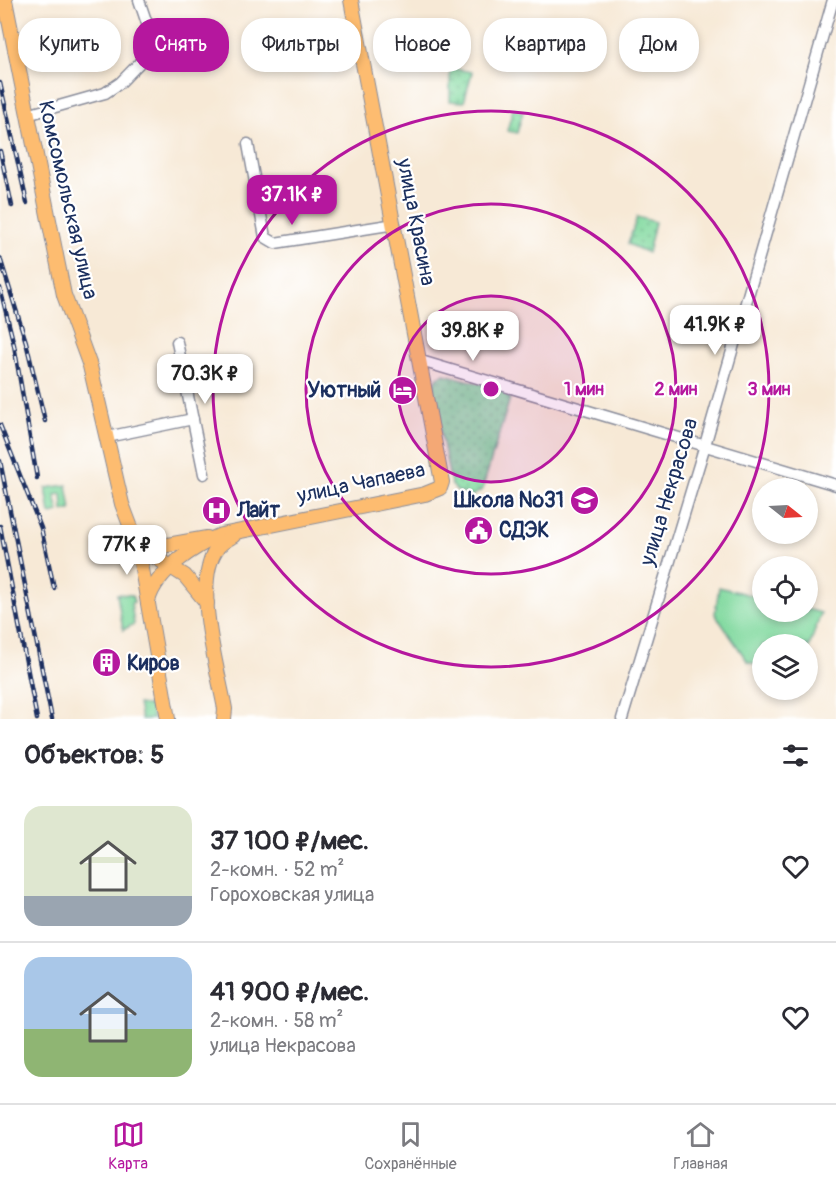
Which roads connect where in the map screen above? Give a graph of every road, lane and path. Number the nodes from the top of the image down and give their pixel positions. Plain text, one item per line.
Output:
1 (5, 0) edge
2 (139, 0) edge
3 (351, 0) edge
4 (833, 0) edge
5 (27, 115) junction
6 (248, 144) dead end
7 (395, 224) junction
8 (177, 342) dead end
9 (421, 361) junction
10 (193, 419) junction
11 (107, 437) junction
12 (705, 445) junction
13 (204, 474) dead end
14 (836, 485) edge
15 (440, 488) joint
16 (245, 529) junction
17 (221, 535) junction
18 (141, 548) junction
19 (173, 567) junction
20 (148, 601) junction
21 (207, 603) junction
22 (226, 716) edge
23 (169, 719) edge
24 (622, 719) edge

1 - 5 main road, Комсомольская улица
2 - 5 street
3 - 7 main road, улица Красина
4 - 12 street, улица Некрасова
5 - 11 main road, Комсомольская улица
6 - 7 street
7 - 9 main road, улица Красина
8 - 10 street
9 - 12 street
9 - 15 main road, улица Красина
10 - 11 street
10 - 13 street
11 - 18 main road, Комсомольская улица
12 - 14 street
12 - 24 street, улица Некрасова
15 - 16 main road, улица Чапаева
16 - 17 main road, улица Чапаева
16 - 21 main road
17 - 18 main road, улица Чапаева
17 - 19 main road, улица Чапаева
18 - 19 main road
18 - 20 main road, Комсомольская улица
19 - 20 main road, улица Чапаева
19 - 21 main road
20 - 23 main road, Комсомольская улица
21 - 22 main road

